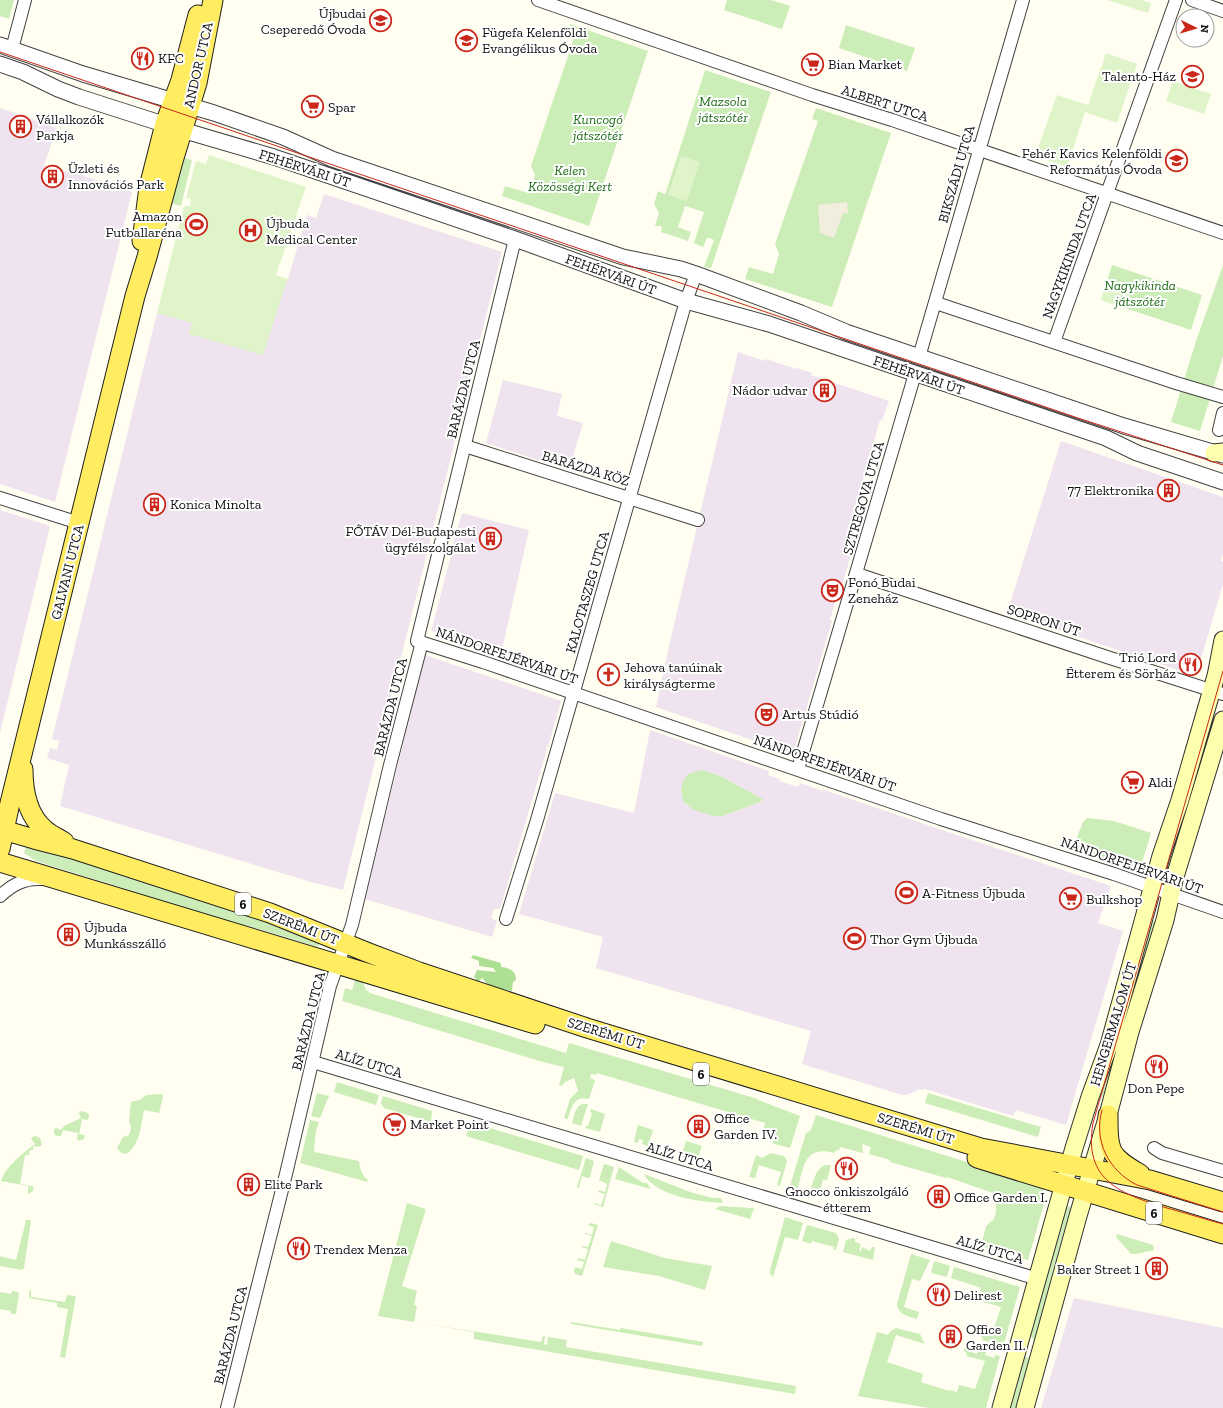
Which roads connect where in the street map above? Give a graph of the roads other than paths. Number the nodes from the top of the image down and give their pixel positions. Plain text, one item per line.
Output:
1 (26, 0) edge
2 (202, 0) edge
3 (213, 0) edge
4 (538, 0) edge
5 (1023, 0) edge
6 (1176, 0) edge
7 (1192, 0) edge
8 (573, 5) edge
9 (1223, 11) edge
10 (6, 48) edge
11 (0, 64) edge
12 (182, 103) junction
13 (174, 127) junction
14 (979, 150) junction
15 (1107, 194) junction
16 (1223, 233) edge
17 (515, 239) junction
18 (696, 274) junction
19 (686, 301) junction
20 (936, 303) junction
21 (1054, 342) junction
22 (919, 357) junction
23 (915, 374) junction
24 (1223, 397) edge
25 (1223, 413) edge
26 (1218, 430) dead end
27 (465, 446) junction
28 (1220, 453) edge
29 (1223, 482) edge
30 (0, 498) edge
31 (630, 498) junction
32 (698, 520) dead end
33 (79, 523) junction
34 (857, 574) junction
35 (1223, 640) edge
36 (420, 641) junction
37 (1217, 692) edge
38 (574, 693) junction
39 (1223, 720) edge
40 (23, 750) junction
41 (798, 770) junction
42 (2, 830) edge
43 (0, 849) edge
44 (73, 849) junction
45 (0, 862) edge
46 (56, 879) junction
47 (1154, 887) junction
48 (1170, 893) junction
49 (0, 896) edge
50 (1223, 912) edge
51 (506, 919) dead end
52 (345, 943) junction
53 (338, 965) junction
54 (313, 1062) junction
55 (1108, 1115) junction
56 (1154, 1148) dead end
57 (1070, 1165) junction
58 (1092, 1168) junction
59 (1223, 1171) edge
60 (1150, 1180) junction
61 (1064, 1186) junction
62 (1085, 1192) junction
63 (1223, 1202) edge
64 (1223, 1234) edge
65 (1038, 1279) junction
66 (1019, 1344) junction
67 (1041, 1349) junction
68 (227, 1408) edge
69 (1001, 1408) edge
70 (1025, 1408) edge

1 - 10 street
2 - 12 main road, ANDOR UTCA
3 - 12 main road, ANDOR UTCA
4 - 8 street, ALBERT UTCA
5 - 14 street, BIKSZÁDI UTCA
6 - 15 street, NAGYKIKINDA UTCA
7 - 9 street
8 - 14 street, ALBERT UTCA
10 - 12 street, FEHÉRVÁRI ÚT
11 - 13 street, FEHÉRVÁRI ÚT
12 - 13 main road, ANDOR UTCA
12 - 18 street, FEHÉRVÁRI ÚT
13 - 17 street, FEHÉRVÁRI ÚT
13 - 33 main road, GALVANI UTCA
14 - 15 street, ALBERT UTCA
14 - 20 street, BIKSZÁDI UTCA
15 - 16 street, ALBERT UTCA
15 - 21 street, NAGYKIKINDA UTCA
17 - 19 street, FEHÉRVÁRI ÚT
17 - 27 street, BARÁZDA UTCA
18 - 19 street, KALOTASZEG UTCA
18 - 22 street, FEHÉRVÁRI ÚT
19 - 23 street, FEHÉRVÁRI ÚT
19 - 31 street, KALOTASZEG UTCA
20 - 21 street
20 - 22 street, BIKSZÁDI UTCA
21 - 24 street
22 - 28 street, FEHÉRVÁRI ÚT
23 - 29 street, FEHÉRVÁRI ÚT
23 - 34 street, SZTREGOVA UTCA
25 - 26 street
27 - 31 street, BARÁZDA KÖZ
27 - 36 street, BARÁZDA UTCA
30 - 33 street
31 - 32 street, BARÁZDA KÖZ
31 - 38 street, KALOTASZEG UTCA
33 - 40 main road, GALVANI UTCA
34 - 37 street, SOPRON ÚT
34 - 41 street, SZTREGOVA UTCA
35 - 37 main road, HENGERMALOM ÚT
36 - 38 street, NÁNDORFEJÉRVÁRI ÚT
36 - 52 street, BARÁZDA UTCA
37 - 47 main road, HENGERMALOM ÚT
38 - 41 street, NÁNDORFEJÉRVÁRI ÚT
38 - 51 street, KALOTASZEG UTCA
39 - 48 main road, HENGERMALOM ÚT
40 - 42 main road, GALVANI UTCA
40 - 44 main road
41 - 47 street, NÁNDORFEJÉRVÁRI ÚT
42 - 43 main road, GALVANI UTCA
42 - 44 main road, SZERÉMI ÚT / 6
44 - 52 main road, SZERÉMI ÚT / 6
45 - 46 main road, SZERÉMI ÚT / 6
46 - 49 street
46 - 53 main road, SZERÉMI ÚT / 6
47 - 48 street, NÁNDORFEJÉRVÁRI ÚT
47 - 57 main road, HENGERMALOM ÚT
48 - 50 street, NÁNDORFEJÉRVÁRI ÚT
48 - 55 main road, HENGERMALOM ÚT
52 - 53 street, BARÁZDA UTCA
52 - 57 main road, SZERÉMI ÚT / 6
53 - 54 street, BARÁZDA UTCA
53 - 61 main road, SZERÉMI ÚT / 6
54 - 65 street, ALÍZ UTCA
54 - 68 street, BARÁZDA UTCA
55 - 58 main road, HENGERMALOM ÚT
55 - 60 main road
56 - 59 street
57 - 58 main road, SZERÉMI ÚT / 6
57 - 61 main road, HENGERMALOM ÚT
58 - 60 main road, SZERÉMI ÚT / 6
58 - 62 main road, HENGERMALOM ÚT
60 - 63 main road, SZERÉMI ÚT / 6
61 - 62 main road, SZERÉMI ÚT / 6
61 - 65 main road, HENGERMALOM ÚT
62 - 64 main road, SZERÉMI ÚT / 6
62 - 67 main road, HENGERMALOM ÚT
65 - 66 main road, HENGERMALOM ÚT
66 - 67 main road
66 - 69 main road, HENGERMALOM ÚT
67 - 70 main road, HENGERMALOM ÚT

